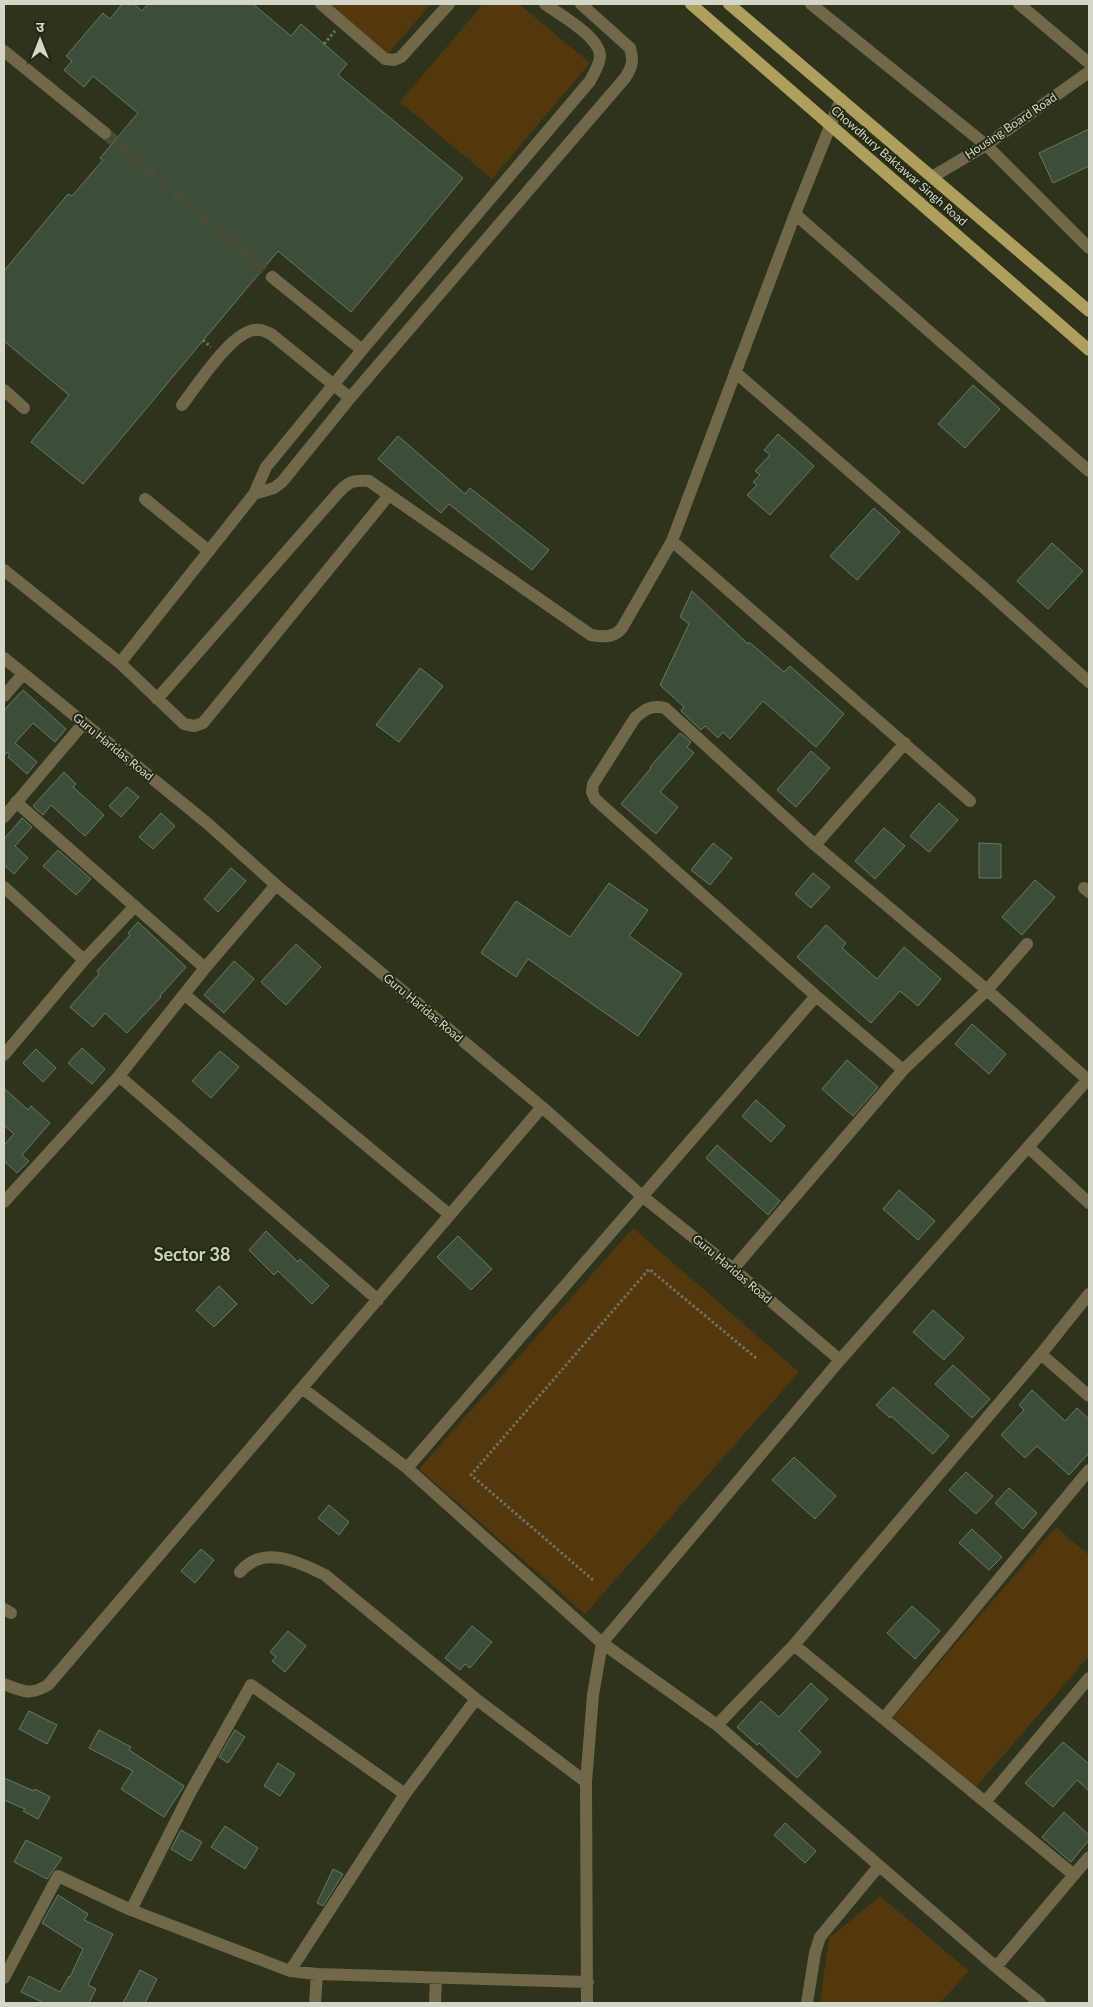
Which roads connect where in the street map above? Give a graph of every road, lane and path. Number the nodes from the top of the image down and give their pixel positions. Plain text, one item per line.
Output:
1 (321, 4) edge
2 (449, 4) edge
3 (545, 4) edge
4 (581, 4) edge
5 (691, 4) edge
6 (729, 4) edge
7 (811, 4) edge
8 (1019, 4) edge
9 (4, 51) edge
10 (1089, 63) edge
11 (1089, 72) edge
12 (841, 99) junction
13 (831, 125) junction
14 (104, 133) tunnel mouth
15 (986, 145) junction
16 (932, 177) junction
17 (796, 214) junction
18 (1089, 248) edge
19 (272, 277) tunnel mouth
20 (1089, 311) edge
21 (362, 350) junction
22 (1089, 350) edge
23 (735, 372) junction
24 (334, 385) junction
25 (4, 390) edge
26 (350, 398) junction
27 (182, 404) dead end
28 (24, 408) dead end
29 (1089, 471) edge
30 (254, 494) junction
31 (389, 495) junction
32 (145, 499) dead end
33 (672, 541) junction
34 (208, 551) junction
35 (4, 570) edge
36 (4, 658) edge
37 (120, 663) junction
38 (23, 674) junction
39 (1089, 682) edge
40 (4, 696) edge
41 (157, 699) junction
42 (83, 724) junction
43 (905, 743) junction
44 (970, 801) dead end
45 (16, 802) junction
46 (4, 816) edge
47 (815, 845) junction
48 (276, 885) junction
49 (4, 887) edge
50 (135, 906) junction
51 (1027, 944) dead end
52 (84, 960) junction
53 (205, 968) junction
54 (986, 990) junction
55 (185, 994) junction
56 (816, 996) junction
57 (8, 1040) edge
58 (4, 1055) edge
59 (903, 1070) junction
60 (119, 1076) junction
61 (1089, 1079) edge
62 (542, 1107) junction
63 (1028, 1147) junction
64 (642, 1196) junction
65 (4, 1202) edge
66 (1089, 1203) edge
67 (450, 1215) junction
68 (733, 1268) junction
69 (1089, 1294) edge
70 (378, 1300) junction
71 (1041, 1354) junction
72 (756, 1358) dead end
73 (840, 1360) junction
74 (302, 1388) junction
75 (1089, 1396) edge
76 (407, 1468) junction
77 (1089, 1470) edge
78 (240, 1572) dead end
79 (592, 1580) dead end
80 (602, 1643) junction
81 (794, 1645) junction
82 (1089, 1678) edge
83 (4, 1684) edge
84 (476, 1699) junction
85 (884, 1718) junction
86 (717, 1726) junction
87 (586, 1782) junction
88 (405, 1794) junction
89 (985, 1802) junction
90 (1089, 1857) edge
91 (879, 1866) junction
92 (1074, 1875) junction
93 (131, 1910) junction
94 (996, 1967) junction
95 (290, 1971) junction
96 (317, 1974) junction
97 (4, 1978) edge
98 (436, 1978) junction
99 (588, 1982) junction
100 (315, 2003) edge
101 (435, 2003) edge
102 (587, 2003) edge
103 (807, 2003) edge
104 (1040, 2003) edge

1 - 2 street
3 - 21 street
4 - 26 street
5 - 13 main road, Chowdhury Baktawar Singh Road
6 - 12 main road, Chowdhury Baktawar Singh Road
7 - 15 street
8 - 10 street
9 - 14 street
11 - 15 street, Housing Board Road
12 - 13 street
12 - 16 main road, Chowdhury Baktawar Singh Road
13 - 17 street
13 - 22 main road, Chowdhury Baktawar Singh Road
15 - 16 street, Housing Board Road
15 - 18 street
16 - 20 main road, Chowdhury Baktawar Singh Road
17 - 23 street
17 - 29 street
19 - 21 street
21 - 24 street
23 - 33 street
23 - 39 street
24 - 26 street
24 - 27 street
24 - 30 street
25 - 28 street
26 - 30 street
30 - 34 street
31 - 33 street
31 - 41 street
31 - 41 street
32 - 34 street
33 - 43 street
34 - 37 street
35 - 37 street
36 - 38 street, Guru Haridas Road
37 - 41 street
38 - 40 street
38 - 42 street, Guru Haridas Road
42 - 45 street
42 - 48 street, Guru Haridas Road
43 - 44 street
43 - 47 street
45 - 46 street
45 - 50 street
47 - 54 street
47 - 56 street
48 - 53 street
48 - 62 street, Guru Haridas Road
49 - 52 street
50 - 52 street
50 - 53 street
51 - 54 street
52 - 57 street
53 - 55 street
54 - 59 street
54 - 61 street
55 - 60 street
55 - 67 street
56 - 59 street
56 - 64 street
57 - 58 street
59 - 68 street
60 - 65 street
60 - 70 street
61 - 63 street
62 - 64 street, Guru Haridas Road
62 - 67 street
63 - 66 street
63 - 73 street
64 - 68 street, Guru Haridas Road
64 - 76 street
67 - 70 street
68 - 73 street, Guru Haridas Road
69 - 71 street
70 - 74 street
71 - 75 street
71 - 81 street
72 - 79 path
73 - 80 street
74 - 76 street
74 - 83 street
76 - 80 street
77 - 85 street
78 - 84 street
80 - 86 street
80 - 87 street
81 - 85 street
81 - 86 street
82 - 89 street
84 - 87 street
84 - 88 street
85 - 89 street
86 - 91 street
87 - 99 street
88 - 93 street
88 - 95 street
89 - 92 street
90 - 92 street
91 - 94 street
91 - 103 street
92 - 94 street
93 - 95 street
93 - 97 street
94 - 104 street
95 - 96 street
96 - 98 street
96 - 100 street
98 - 99 street
98 - 101 street
99 - 102 street

